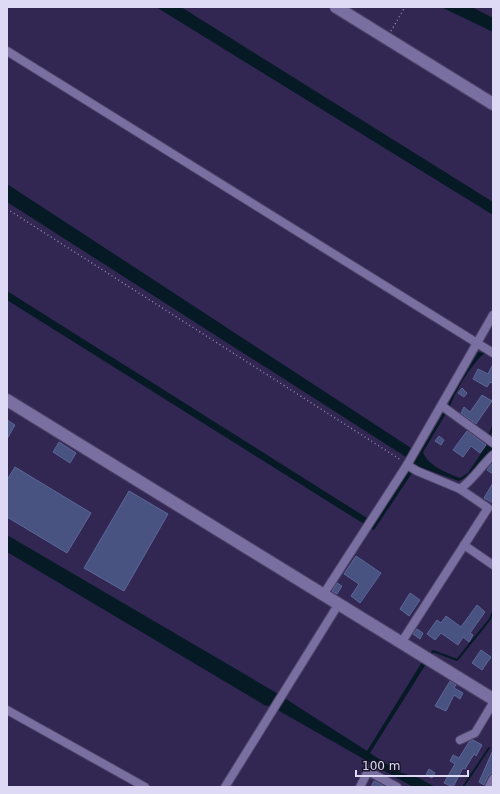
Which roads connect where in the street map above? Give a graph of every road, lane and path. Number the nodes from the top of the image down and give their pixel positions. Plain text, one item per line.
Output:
1 (336, 7) edge
2 (406, 7) edge
3 (386, 38) junction
4 (7, 52) edge
5 (493, 104) edge
6 (7, 209) edge
7 (493, 315) edge
8 (477, 344) junction
9 (493, 353) edge
10 (7, 400) edge
11 (442, 406) junction
12 (493, 443) edge
13 (493, 455) edge
14 (407, 465) junction
15 (460, 489) junction
16 (464, 545) junction
17 (493, 564) edge
18 (323, 595) junction
19 (338, 605) junction
20 (401, 643) junction
21 (493, 699) edge
22 (493, 703) edge
23 (7, 710) edge
24 (460, 740) dead end
25 (493, 779) edge
26 (145, 787) edge
27 (225, 787) edge
28 (360, 787) edge
29 (397, 787) edge
30 (489, 787) edge

1 - 3 street
2 - 3 path
3 - 5 street
4 - 8 street
6 - 14 path
7 - 8 street
8 - 9 street
8 - 11 street
10 - 18 street
11 - 12 street
11 - 14 street
13 - 15 street
14 - 15 street
14 - 18 street
15 - 16 street
16 - 17 street
16 - 20 street
18 - 19 street
19 - 20 street
19 - 27 street
20 - 21 street
22 - 24 street
23 - 26 street
25 - 30 street
28 - 29 street

